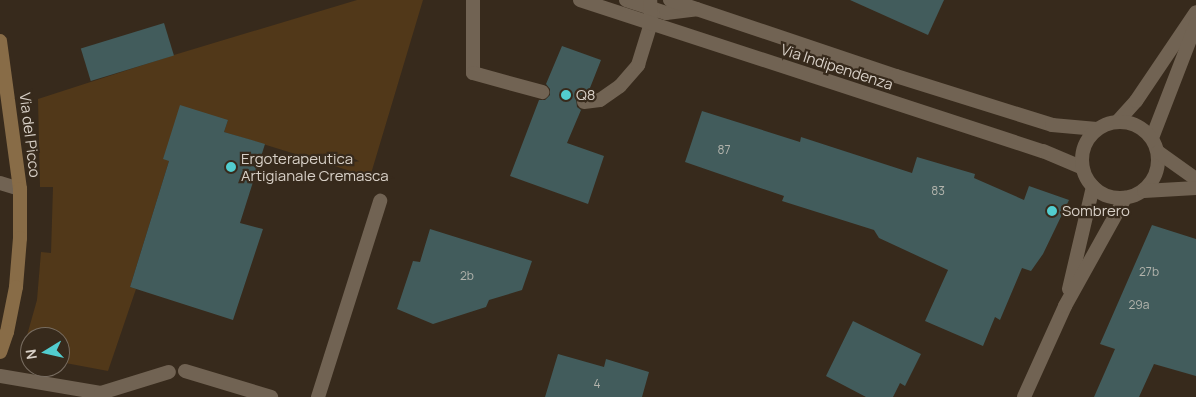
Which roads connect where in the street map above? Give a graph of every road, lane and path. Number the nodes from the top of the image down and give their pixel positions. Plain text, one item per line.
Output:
1 (474, 0) edge
2 (580, 0) edge
3 (626, 0) edge
4 (670, 0) edge
5 (651, 4) edge
6 (697, 9) junction
7 (1196, 12) edge
8 (651, 23) junction
9 (1196, 24) edge
10 (0, 41) edge
11 (542, 92) dead end
12 (584, 102) dead end
13 (1118, 121) junction
14 (1097, 129) junction
15 (1152, 138) junction
16 (1158, 152) junction
17 (1083, 168) junction
18 (1196, 179) edge
19 (0, 183) edge
20 (1093, 187) junction
21 (1196, 188) edge
22 (20, 189) junction
23 (1144, 190) junction
24 (1125, 198) junction
25 (380, 201) dead end
26 (1065, 306) junction
27 (0, 352) edge
28 (185, 371) dead end
29 (169, 372) dead end
30 (0, 376) edge
31 (271, 397) edge
32 (318, 397) edge
33 (1024, 397) edge

1 - 11 street
2 - 8 street, Via Indipendenza
3 - 5 street
4 - 6 street, Via Indipendenza
5 - 6 street
5 - 8 street
6 - 14 street, Via Indipendenza
7 - 13 street
8 - 12 street
8 - 17 street, Via Indipendenza
9 - 15 street
10 - 22 main road, Via del Picco
13 - 14 street
13 - 15 street
14 - 17 street
15 - 16 street
16 - 18 street
16 - 23 street
17 - 20 street
19 - 22 street
20 - 24 street
20 - 26 street
21 - 23 street
22 - 27 main road, Via del Picco
23 - 24 street
24 - 26 street
25 - 32 street
26 - 33 street
28 - 31 street
29 - 30 street

